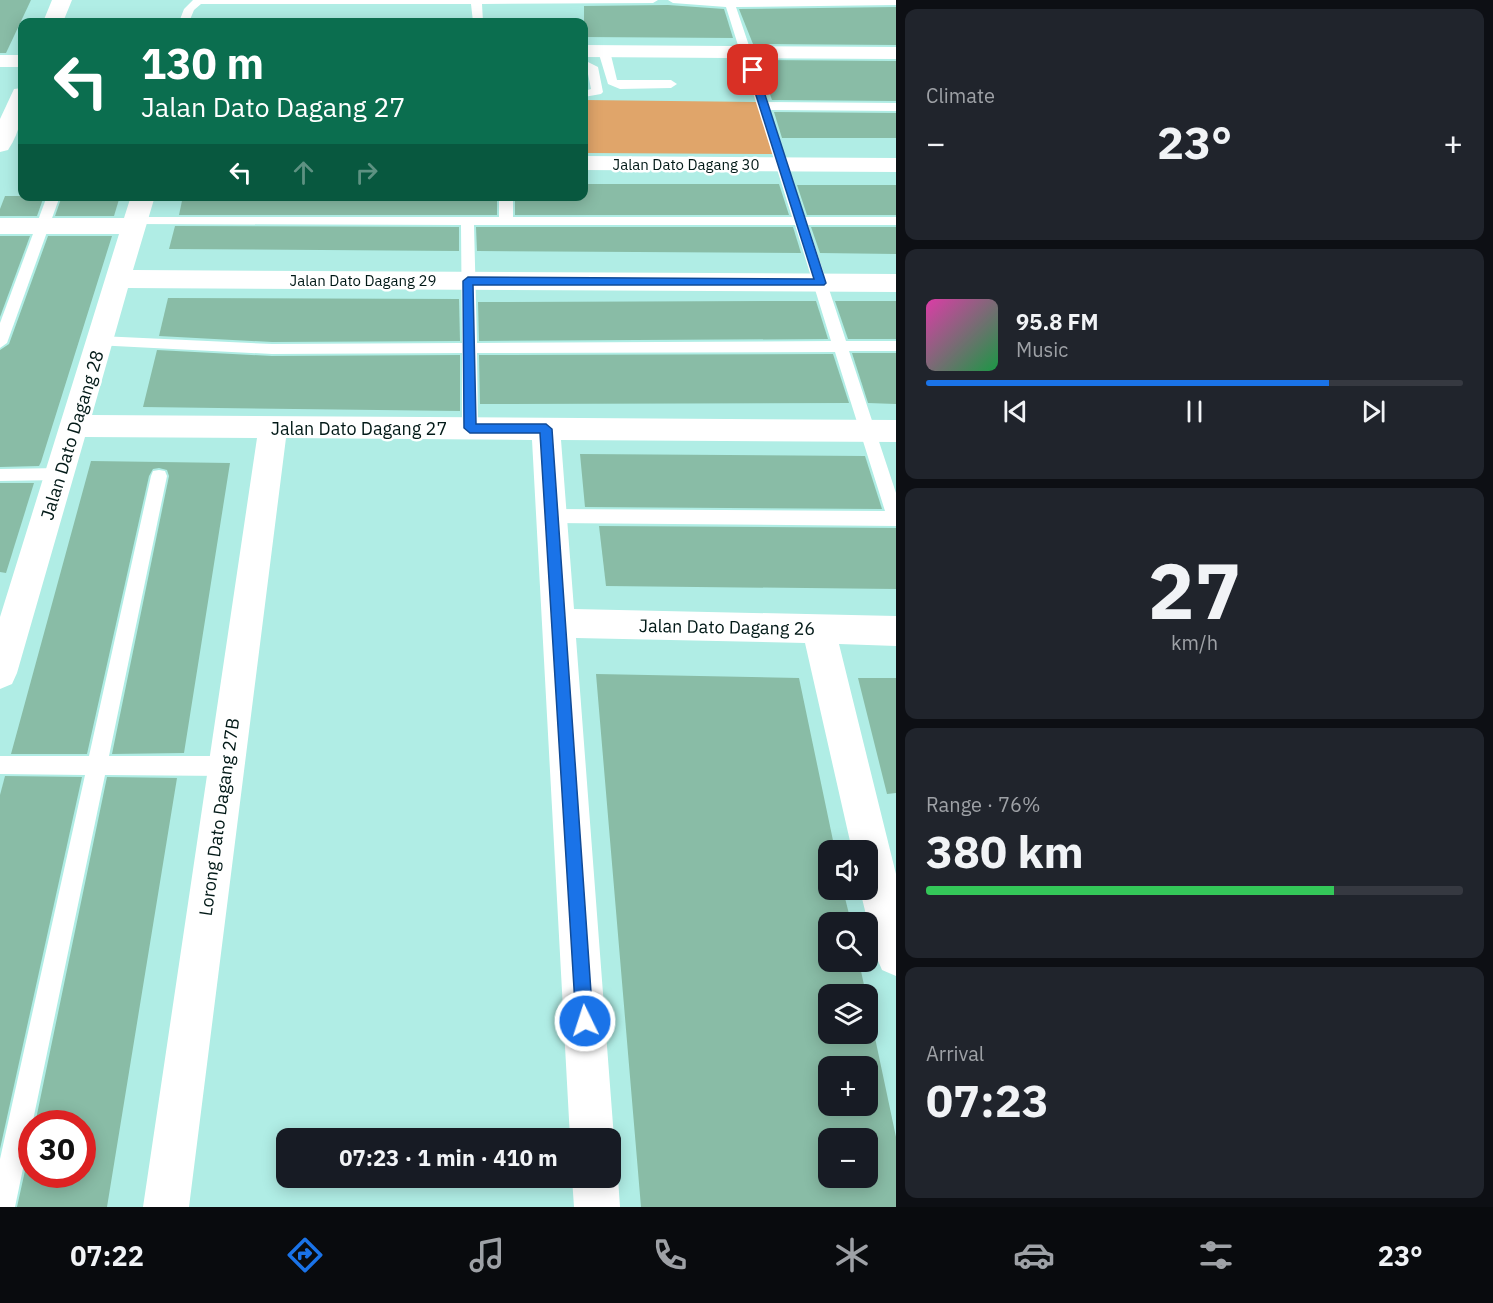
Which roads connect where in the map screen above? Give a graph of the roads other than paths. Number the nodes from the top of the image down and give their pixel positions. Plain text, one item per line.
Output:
1 (62, 0) edge
2 (652, 0) edge
3 (673, 0) edge
4 (392, 1) edge
5 (476, 1) edge
6 (896, 2) edge
7 (730, 4) junction
8 (55, 18) edge
9 (186, 18) edge
10 (478, 18) edge
11 (594, 51) edge
12 (747, 52) junction
13 (896, 53) edge
14 (0, 61) edge
15 (18, 61) edge
16 (588, 65) edge
17 (671, 84) dead end
18 (588, 93) edge
19 (18, 103) edge
20 (765, 106) junction
21 (896, 107) edge
22 (0, 145) edge
23 (588, 163) edge
24 (782, 164) junction
25 (896, 165) edge
26 (52, 201) edge
27 (506, 201) edge
28 (138, 215) edge
29 (506, 220) junction
30 (801, 220) junction
31 (896, 220) edge
32 (467, 221) junction
33 (0, 226) edge
34 (42, 226) junction
35 (118, 279) junction
36 (468, 281) junction
37 (821, 283) junction
38 (896, 283) edge
39 (100, 341) junction
40 (0, 343) edge
41 (896, 346) edge
42 (841, 347) junction
43 (469, 350) junction
44 (74, 426) junction
45 (273, 427) junction
46 (470, 428) junction
47 (546, 429) junction
48 (882, 431) edge
49 (60, 474) junction
50 (0, 475) edge
51 (159, 476) dead end
52 (552, 516) junction
53 (896, 518) edge
54 (559, 623) junction
55 (818, 629) junction
56 (896, 631) edge
57 (0, 673) edge
58 (0, 765) edge
59 (97, 766) junction
60 (226, 766) junction
61 (896, 956) edge
62 (591, 1128) edge
63 (596, 1188) edge
64 (2, 1207) edge
65 (166, 1207) edge
66 (597, 1207) edge

1 - 8 street
2 - 5 lane
3 - 7 lane
4 - 5 lane
4 - 9 lane
5 - 10 lane
6 - 7 lane
7 - 12 lane
11 - 12 street
11 - 17 lane
12 - 13 street
12 - 20 lane
14 - 15 street
16 - 18 lane
19 - 22 street
20 - 21 lane
20 - 24 lane
23 - 24 street, Jalan Dato Dagang 30
24 - 25 street, Jalan Dato Dagang 30
24 - 30 lane
26 - 34 lane
27 - 29 lane
28 - 32 lane
28 - 34 street
28 - 35 street, Jalan Dato Dagang 28
29 - 30 lane
29 - 32 lane
30 - 31 lane
30 - 37 lane
32 - 36 lane
33 - 34 street
34 - 40 lane
35 - 36 street, Jalan Dato Dagang 29
35 - 39 street, Jalan Dato Dagang 28
36 - 37 street, Jalan Dato Dagang 29
36 - 43 lane
37 - 38 street, Jalan Dato Dagang 29
37 - 42 lane
39 - 43 lane
39 - 44 street, Jalan Dato Dagang 28
41 - 42 lane
42 - 43 lane
42 - 48 lane
43 - 46 lane
44 - 45 street, Jalan Dato Dagang 27
44 - 49 street, Jalan Dato Dagang 28
45 - 46 street, Jalan Dato Dagang 27
45 - 60 street, Lorong Dato Dagang 27B
46 - 47 street, Jalan Dato Dagang 27
47 - 48 street, Jalan Dato Dagang 27
47 - 52 street
48 - 53 lane
49 - 50 lane
49 - 57 street, Jalan Dato Dagang 28
51 - 59 lane
52 - 53 lane
52 - 54 street
54 - 55 street, Jalan Dato Dagang 26
54 - 62 street
55 - 56 street, Jalan Dato Dagang 26
55 - 61 street
58 - 59 lane
59 - 60 lane
59 - 64 lane
60 - 65 street, Lorong Dato Dagang 27B
63 - 66 street

